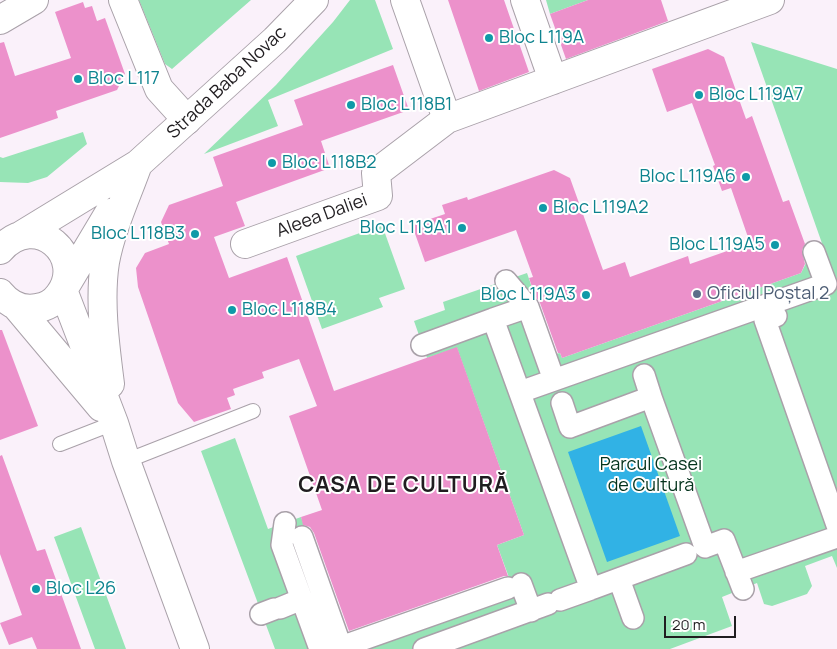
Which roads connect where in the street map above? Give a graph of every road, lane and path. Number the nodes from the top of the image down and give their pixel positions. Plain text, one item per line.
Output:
1 (34, 0) edge
2 (123, 0) edge
3 (314, 0) edge
4 (405, 0) edge
5 (525, 0) edge
6 (770, 0) edge
7 (0, 20) edge
8 (553, 80) junction
9 (447, 119) junction
10 (187, 120) junction
11 (138, 164) junction
12 (10, 243) edge
13 (245, 244) dead end
14 (814, 252) dead end
15 (506, 281) dead end
16 (65, 287) junction
17 (8, 300) edge
18 (528, 306) junction
19 (776, 316) dead end
20 (493, 319) junction
21 (422, 345) dead end
22 (644, 374) dead end
23 (554, 380) junction
24 (520, 392) junction
25 (651, 397) junction
26 (562, 403) dead end
27 (253, 412) dead end
28 (114, 423) junction
29 (60, 444) dead end
30 (126, 461) junction
31 (830, 484) edge
32 (285, 523) dead end
33 (837, 525) edge
34 (302, 537) dead end
35 (837, 537) edge
36 (686, 554) dead end
37 (619, 579) junction
38 (591, 589) junction
39 (302, 600) junction
40 (546, 605) junction
41 (272, 610) dead end
42 (633, 618) dead end
43 (435, 647) edge
44 (195, 649) edge
45 (320, 649) edge

1 - 7 main road
2 - 10 main road
3 - 10 main road, Strada Baba Novac
4 - 9 main road
5 - 8 main road
6 - 8 main road, Aleea Daliei
8 - 9 main road, Aleea Daliei
9 - 13 main road, Aleea Daliei
10 - 11 main road, Strada Baba Novac
11 - 12 main road, Strada Baba Novac
11 - 16 main road, Strada Baba Novac
11 - 28 main road
12 - 16 main road
14 - 23 street
15 - 18 street
16 - 17 main road, Strada Baba Novac
16 - 28 main road
17 - 28 main road
18 - 20 street
18 - 23 street
19 - 31 street
20 - 21 street
20 - 24 street
22 - 25 street
23 - 24 street
24 - 38 street
25 - 26 street
25 - 35 street
27 - 30 lane
28 - 29 lane
28 - 30 main road
30 - 44 main road
31 - 33 street
32 - 39 street
34 - 40 street
36 - 37 street
37 - 38 street
37 - 42 street
38 - 40 street
39 - 41 street
39 - 45 street
40 - 43 street

